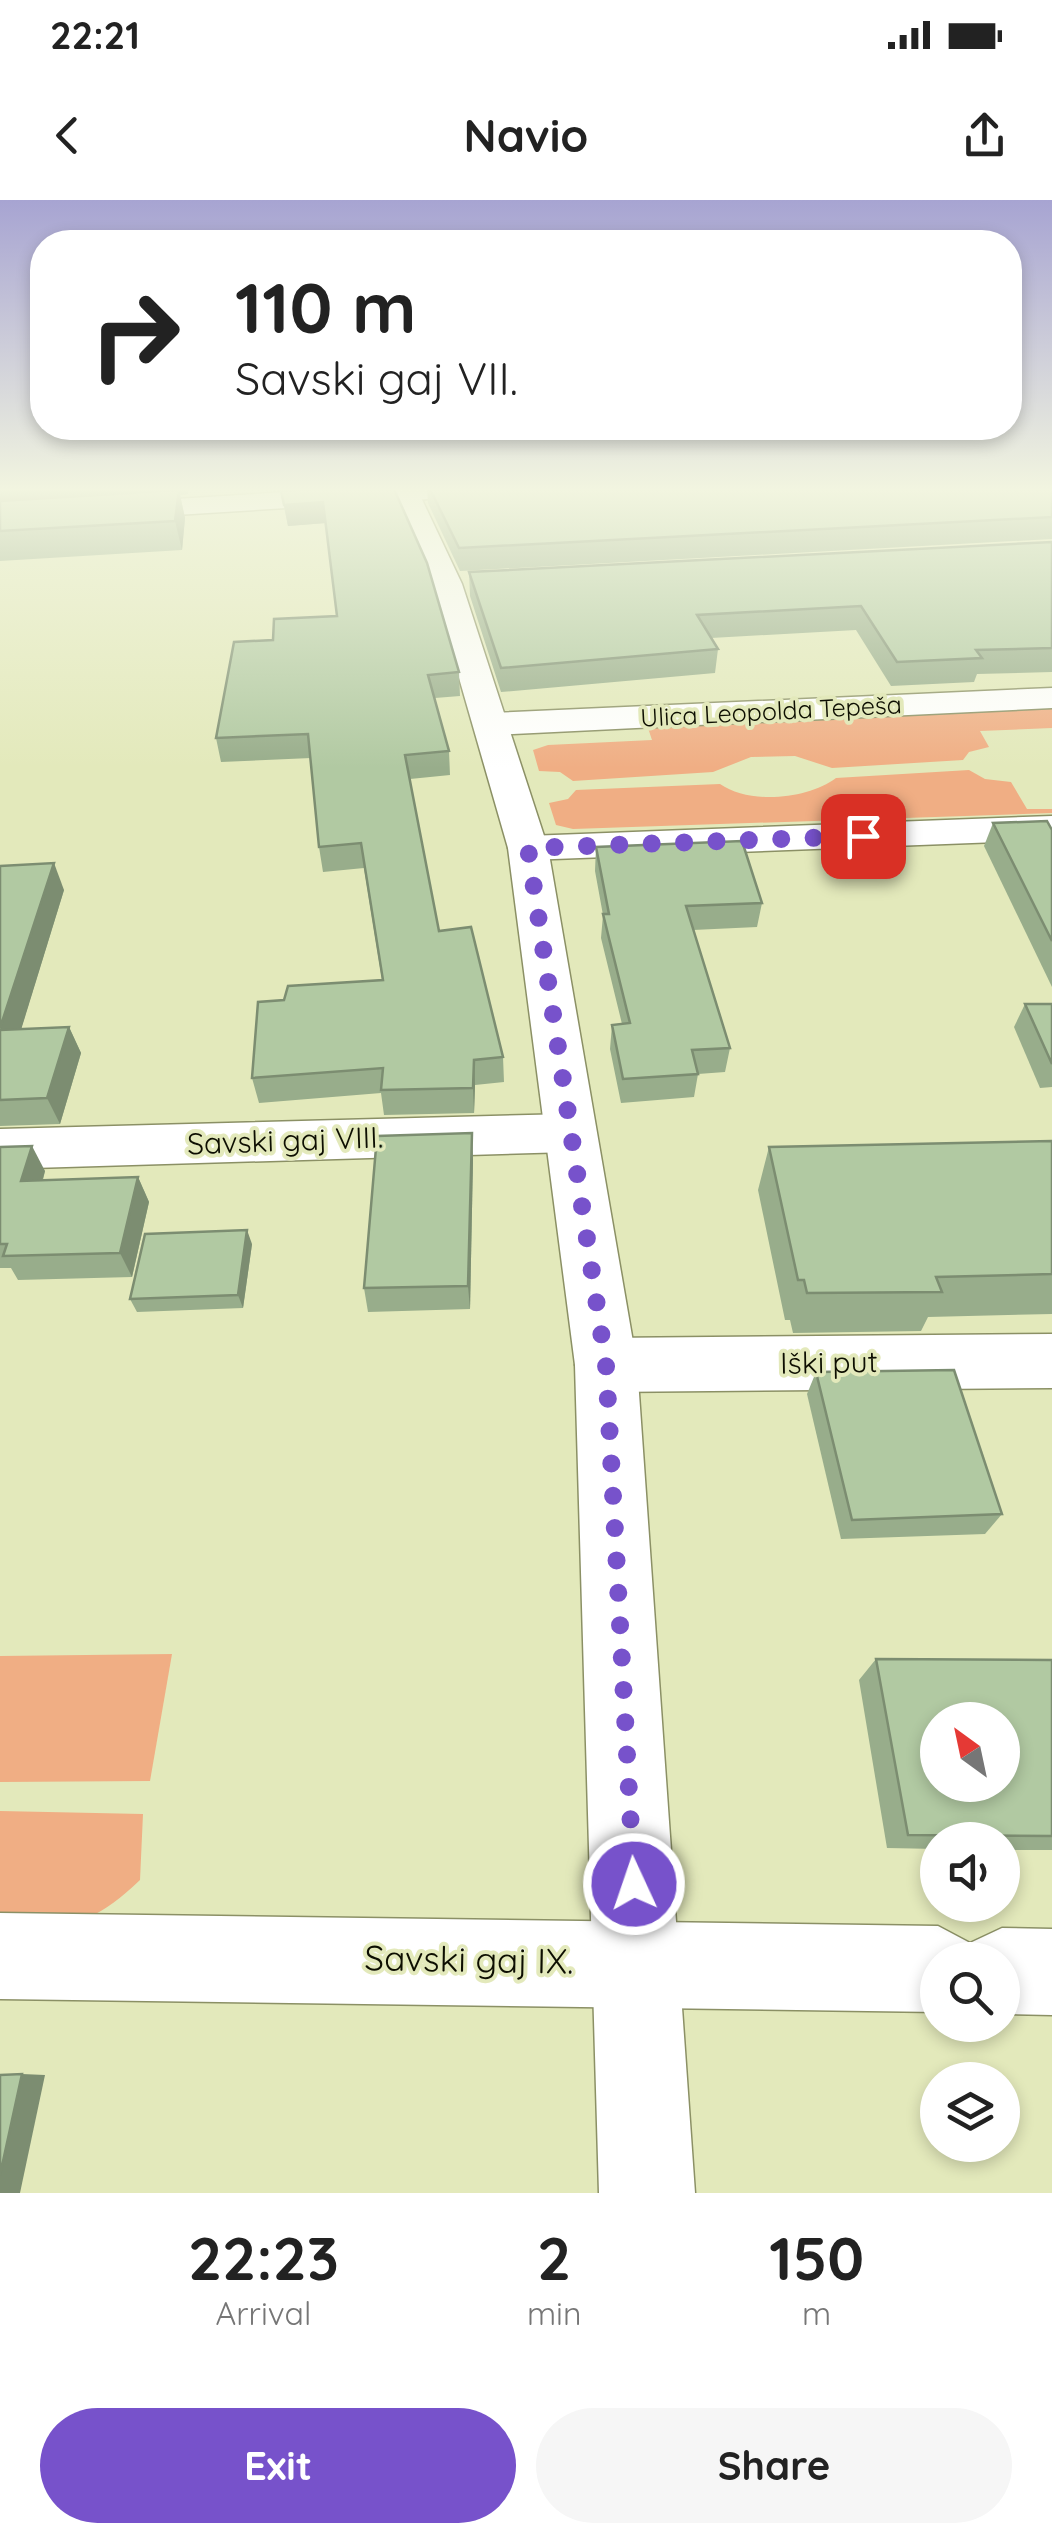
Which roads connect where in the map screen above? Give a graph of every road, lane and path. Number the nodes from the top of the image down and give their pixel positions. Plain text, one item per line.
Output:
1 (466, 582) edge
2 (1052, 698) edge
3 (491, 724) junction
4 (1052, 828) edge
5 (528, 848) junction
6 (570, 1133) junction
7 (0, 1149) edge
8 (1052, 1361) edge
9 (606, 1365) junction
10 (0, 1956) edge
11 (638, 1961) junction
12 (920, 1969) edge
13 (1020, 1971) edge
14 (1052, 1972) edge
15 (647, 2193) edge

1 - 3 street
2 - 3 street, Ulica Leopolda Tepeša
3 - 5 street
4 - 5 street
5 - 6 street
6 - 7 street, Savski gaj VIII.
6 - 9 street
8 - 9 street, Iški put
9 - 11 street
10 - 11 street, Savski gaj IX.
11 - 12 street, Savski gaj IX.
11 - 15 street
13 - 14 street

